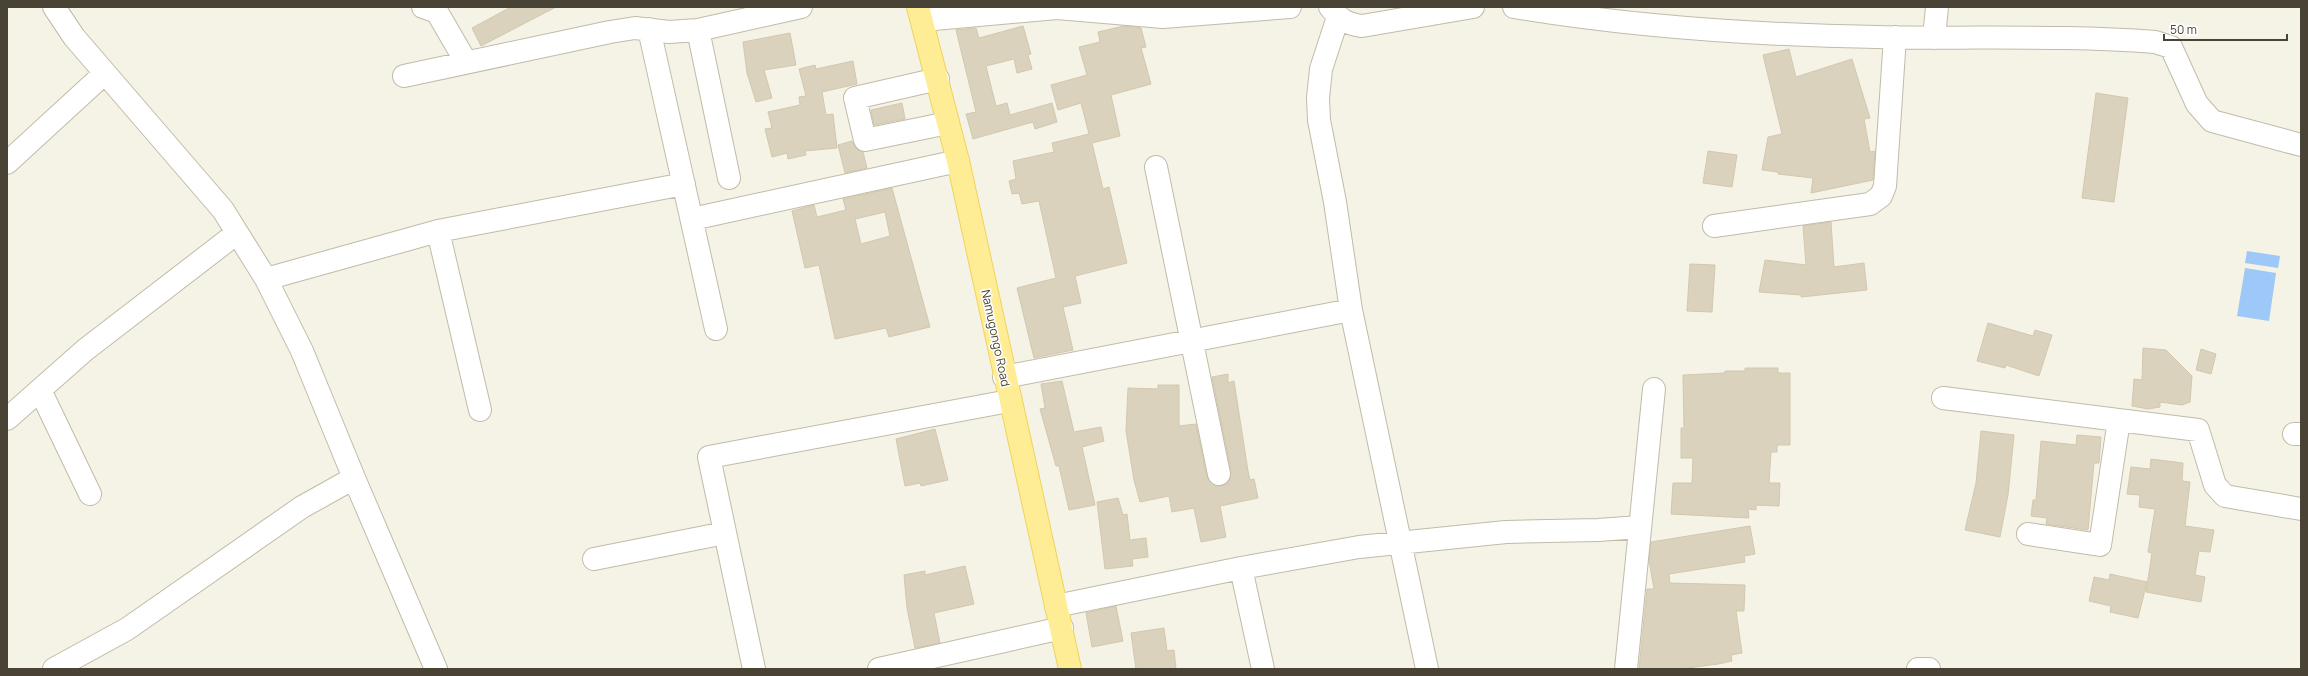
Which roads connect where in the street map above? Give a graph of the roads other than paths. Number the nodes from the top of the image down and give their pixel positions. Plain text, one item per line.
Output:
1 (54, 7) edge
2 (801, 7) edge
3 (1057, 7) edge
4 (1290, 7) edge
5 (1472, 7) edge
6 (1514, 7) edge
7 (1937, 7) edge
8 (434, 9) edge
9 (1239, 9) edge
10 (1334, 12) edge
11 (920, 14) edge
12 (649, 29) junction
13 (698, 30) junction
14 (1896, 37) junction
15 (1934, 38) junction
16 (466, 62) junction
17 (105, 73) junction
18 (404, 76) dead end
19 (938, 79) junction
20 (948, 123) junction
21 (2301, 145) edge
22 (958, 161) junction
23 (7, 163) edge
24 (1156, 167) dead end
25 (729, 178) dead end
26 (684, 184) junction
27 (692, 219) junction
28 (1714, 226) dead end
29 (438, 231) junction
30 (237, 233) junction
31 (266, 279) junction
32 (1351, 310) junction
33 (716, 328) dead end
34 (1191, 341) junction
35 (1004, 377) junction
36 (1654, 389) dead end
37 (40, 390) junction
38 (1943, 398) dead end
39 (1009, 401) junction
40 (480, 410) dead end
41 (7, 419) edge
42 (2119, 420) junction
43 (1219, 474) dead end
44 (354, 478) junction
45 (90, 494) dead end
46 (2301, 509) edge
47 (1640, 527) junction
48 (725, 533) junction
49 (2028, 534) dead end
50 (1401, 543) junction
51 (594, 559) dead end
52 (1241, 568) junction
53 (1056, 606) junction
54 (1062, 628) junction
55 (54, 669) edge
56 (436, 669) edge
57 (754, 669) edge
58 (880, 669) edge
59 (1070, 669) edge
60 (1262, 669) edge
61 (1426, 669) edge
62 (1626, 669) edge
63 (1918, 669) edge
64 (1929, 669) edge

1 - 17 street
2 - 13 street
3 - 9 street
3 - 11 street
4 - 9 street
5 - 10 street
6 - 14 street
7 - 15 street
8 - 16 street
10 - 32 street
11 - 19 main road, Namugongo Road
12 - 13 street
12 - 16 street
12 - 26 street
13 - 25 street
14 - 15 street
14 - 28 street
15 - 21 street
16 - 18 street
17 - 23 street
17 - 30 street
19 - 20 main road, Namugongo Road
19 - 20 street
20 - 22 main road, Namugongo Road
22 - 27 street
22 - 35 main road, Namugongo Road
24 - 34 street
26 - 27 street
26 - 29 street
27 - 33 street
29 - 31 street
29 - 40 street
30 - 31 street
30 - 37 street
31 - 44 street
32 - 34 street
32 - 50 street
34 - 35 street
34 - 43 street
35 - 39 main road, Namugongo Road
36 - 47 street
37 - 41 street
37 - 45 street
38 - 42 street
39 - 48 street
39 - 53 main road, Namugongo Road
42 - 46 street
42 - 49 street
44 - 55 street
44 - 56 street
47 - 50 street
47 - 62 street
48 - 51 street
48 - 57 street
50 - 52 street
50 - 61 street
52 - 53 street
52 - 60 street
53 - 54 main road, Namugongo Road
54 - 58 street
54 - 59 main road, Namugongo Road
63 - 64 street

